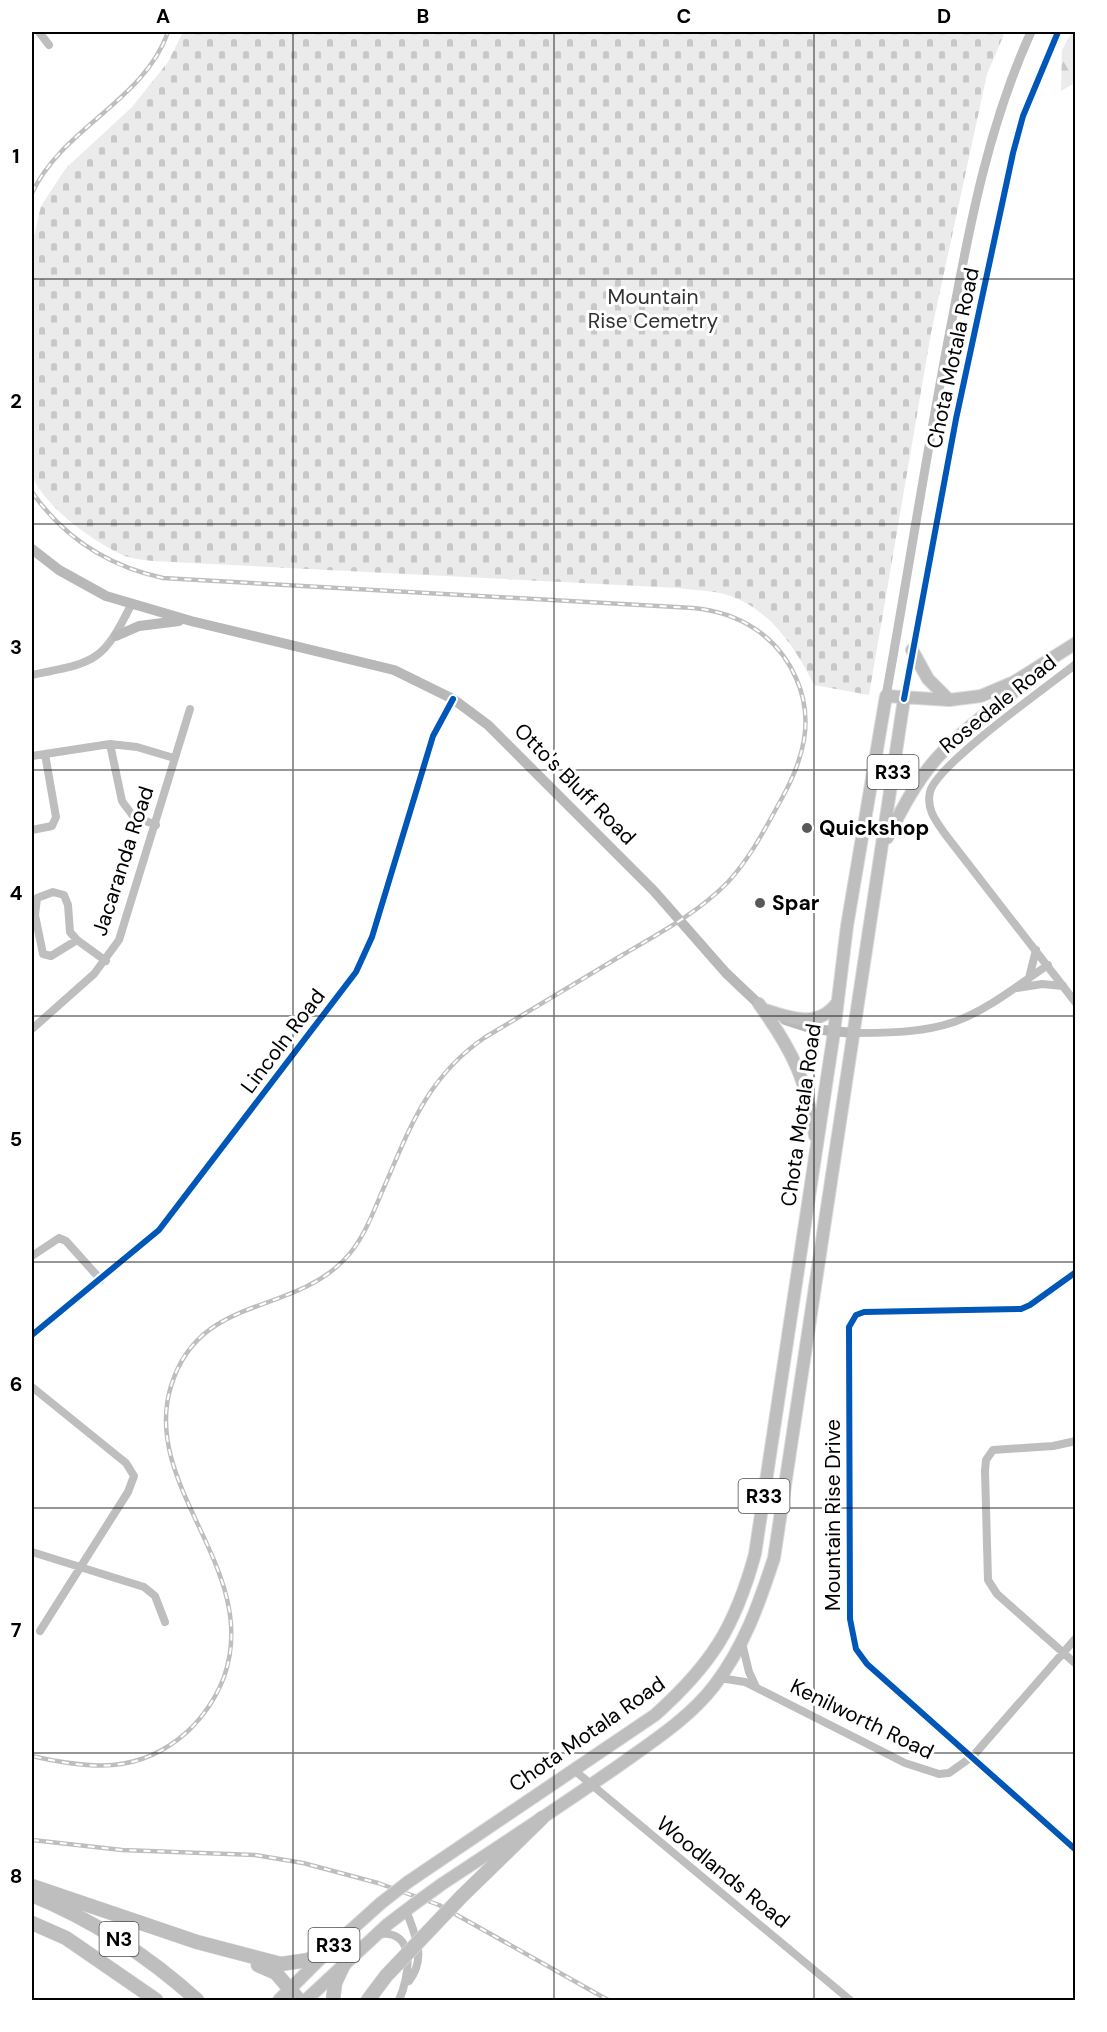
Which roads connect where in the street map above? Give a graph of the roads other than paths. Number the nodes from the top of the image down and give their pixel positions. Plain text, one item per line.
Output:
1 (39, 32) edge
2 (1031, 32) edge
3 (1058, 32) edge
4 (50, 45) dead end
5 (32, 549) edge
6 (132, 605) junction
7 (191, 621) junction
8 (116, 636) junction
9 (1072, 646) edge
10 (912, 651) junction
11 (1076, 664) edge
12 (32, 675) edge
13 (886, 696) junction
14 (453, 699) junction
15 (904, 699) junction
16 (949, 700) junction
17 (190, 709) dead end
18 (110, 744) junction
19 (45, 754) junction
20 (32, 756) edge
21 (174, 758) junction
22 (156, 825) junction
23 (32, 830) edge
24 (883, 845) junction
25 (77, 940) junction
26 (1036, 950) junction
27 (106, 961) junction
28 (1048, 965) junction
29 (1029, 978) junction
30 (1063, 986) junction
31 (1013, 989) junction
32 (1076, 1003) edge
33 (837, 1004) junction
34 (762, 1007) junction
35 (32, 1029) edge
36 (834, 1032) junction
37 (853, 1033) junction
38 (816, 1149) junction
39 (32, 1256) edge
40 (1076, 1272) edge
41 (100, 1280) junction
42 (32, 1335) edge
43 (32, 1387) edge
44 (1076, 1441) edge
45 (32, 1552) edge
46 (80, 1567) junction
47 (165, 1622) dead end
48 (40, 1631) dead end
49 (1076, 1638) edge
50 (742, 1643) junction
51 (1063, 1652) junction
52 (1076, 1664) edge
53 (720, 1678) junction
54 (756, 1687) junction
55 (973, 1756) junction
56 (574, 1770) junction
57 (590, 1786) junction
58 (542, 1818) junction
59 (1076, 1850) edge
60 (32, 1886) edge
61 (32, 1895) edge
62 (409, 1908) junction
63 (32, 1923) edge
64 (377, 1934) junction
65 (217, 1948) junction
66 (331, 1948) junction
67 (345, 1964) junction
68 (406, 1985) junction
69 (289, 1989) junction
70 (156, 2001) edge
71 (197, 2001) edge
72 (279, 2001) edge
73 (299, 2001) edge
74 (306, 2001) edge
75 (333, 2001) edge
76 (368, 2001) edge
77 (399, 2001) edge
78 (850, 2001) edge

1 - 4 street
2 - 13 street, Chota Motala Road
3 - 10 street, Chota Motala Road
5 - 6 main road, Otto's Bluff Road
6 - 7 main road, Otto's Bluff Road
6 - 8 street
7 - 8 main road
7 - 14 main road, Otto's Bluff Road
8 - 12 street
9 - 16 main road
9 - 24 main road
10 - 15 street, Chota Motala Road
10 - 16 main road
11 - 26 street, Rosedale Road
13 - 15 main road
13 - 33 main road, Chota Motala Road / R33
14 - 34 main road, Otto's Bluff Road
14 - 41 street, Lincoln Road
15 - 16 main road
15 - 24 main road, Chota Motala Road / R33
17 - 21 street, Jacaranda Road
18 - 19 street
18 - 21 street
18 - 22 street
19 - 20 street
19 - 23 street
21 - 22 street, Jacaranda Road
22 - 27 street, Jacaranda Road
24 - 37 main road, Chota Motala Road / R33
25 - 25 street
25 - 27 street
26 - 28 street, Rosedale Road
26 - 29 street
27 - 35 street, Jacaranda Road
28 - 29 street, Otto's Bluff Road
28 - 30 street, Rosedale Road
29 - 31 street, Otto's Bluff Road
30 - 31 street
30 - 32 street, Rosedale Road
31 - 37 street, Otto's Bluff Road
33 - 34 main road
33 - 36 main road, Chota Motala Road / R33
34 - 36 main road, Otto's Bluff Road
34 - 38 main road
36 - 37 main road, Otto's Bluff Road
36 - 38 main road, Chota Motala Road / R33
37 - 50 main road, Chota Motala Road / R33
38 - 56 main road, Chota Motala Road / R33
39 - 41 street
40 - 55 street, Mountain Rise Drive
41 - 42 street, Lincoln Road
43 - 46 street
44 - 51 street
45 - 46 street
46 - 47 street
46 - 48 street
49 - 51 street, Kenilworth Road
50 - 53 main road, Chota Motala Road / R33
50 - 54 street
51 - 52 street
51 - 55 street, Kenilworth Road
53 - 54 street, Kenilworth Road
53 - 57 main road, Chota Motala Road / R33
54 - 55 street, Kenilworth Road
55 - 59 street, Mountain Rise Drive
56 - 57 street, Woodlands Road
56 - 66 main road, Chota Motala Road / R33, bridge
57 - 58 main road, Chota Motala Road / R33
57 - 78 street, Woodlands Road
58 - 62 main road, Chota Motala Road / R33, bridge
58 - 76 highway, bridge
60 - 65 highway
61 - 71 highway, N3
62 - 64 main road, Chota Motala Road / R33
62 - 68 street
63 - 70 highway, N3
64 - 67 main road, Chota Motala Road / R33
64 - 68 street
65 - 66 highway
65 - 69 highway
66 - 69 main road, Chota Motala Road / R33
67 - 74 main road, Chota Motala Road / R33
67 - 75 highway
68 - 77 street
69 - 72 main road, Chota Motala Road / R33
69 - 73 highway

